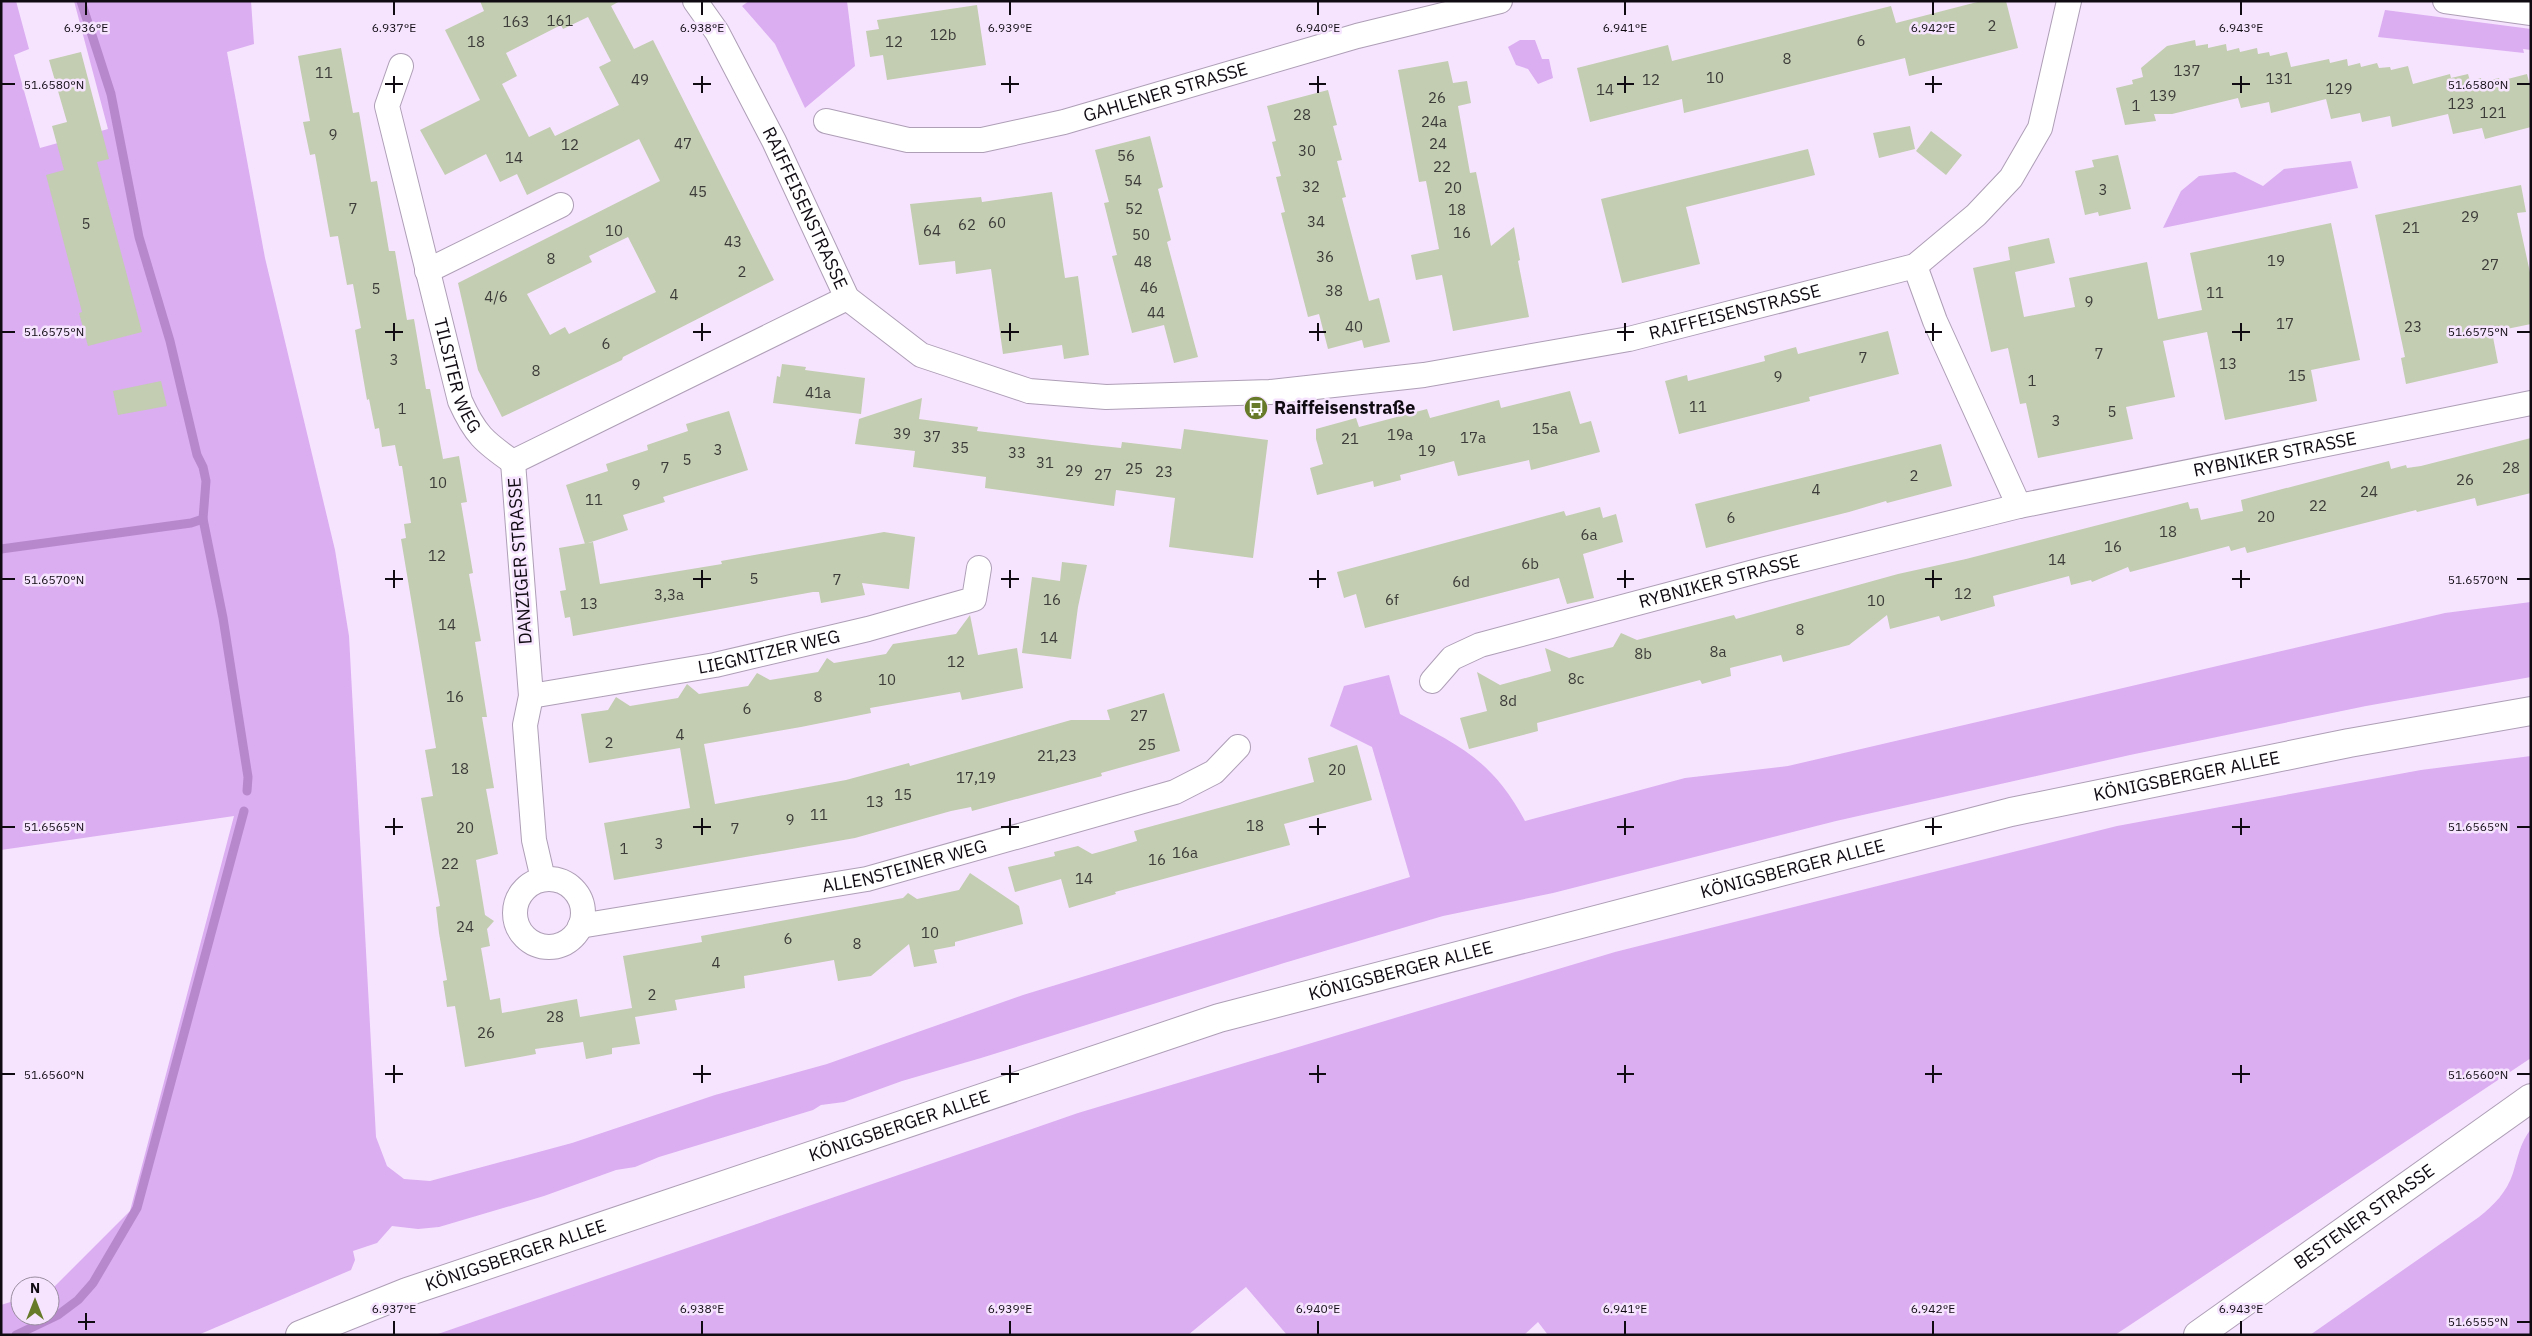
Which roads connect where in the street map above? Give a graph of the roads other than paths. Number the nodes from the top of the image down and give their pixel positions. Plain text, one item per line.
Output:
1 (695, 1) edge
2 (1500, 1) edge
3 (2069, 1) edge
4 (2445, 1) edge
5 (2531, 13) edge
6 (401, 66) dead end
7 (826, 121) dead end
8 (561, 205) dead end
9 (1916, 266) junction
10 (427, 271) junction
11 (847, 298) junction
12 (2531, 403) edge
13 (513, 462) junction
14 (2019, 506) junction
15 (979, 568) dead end
16 (1432, 681) dead end
17 (531, 696) junction
18 (2531, 711) edge
19 (1238, 747) dead end
20 (543, 879) junction
21 (580, 926) junction
22 (2531, 1098) edge
23 (300, 1335) edge
24 (2198, 1335) edge

1 - 11 street, RAIFFEISENSTRASSE
2 - 7 street, GAHLENER STRASSE
3 - 9 street, RAIFFEISENSTRASSE
4 - 5 street
6 - 10 street, TILSITER WEG
8 - 10 street
9 - 11 street, RAIFFEISENSTRASSE
9 - 14 street
10 - 13 street, TILSITER WEG
11 - 13 street, DANZIGER STRASSE
12 - 14 street, RYBNIKER STRASSE
13 - 17 street, DANZIGER STRASSE
14 - 16 street, RYBNIKER STRASSE
15 - 17 street, LIEGNITZER WEG
17 - 20 street, DANZIGER STRASSE
18 - 23 main road, KÖNIGSBERGER ALLEE
19 - 21 street, ALLENSTEINER WEG
20 - 21 street
20 - 21 street
22 - 24 main road, BESTENER STRASSE

